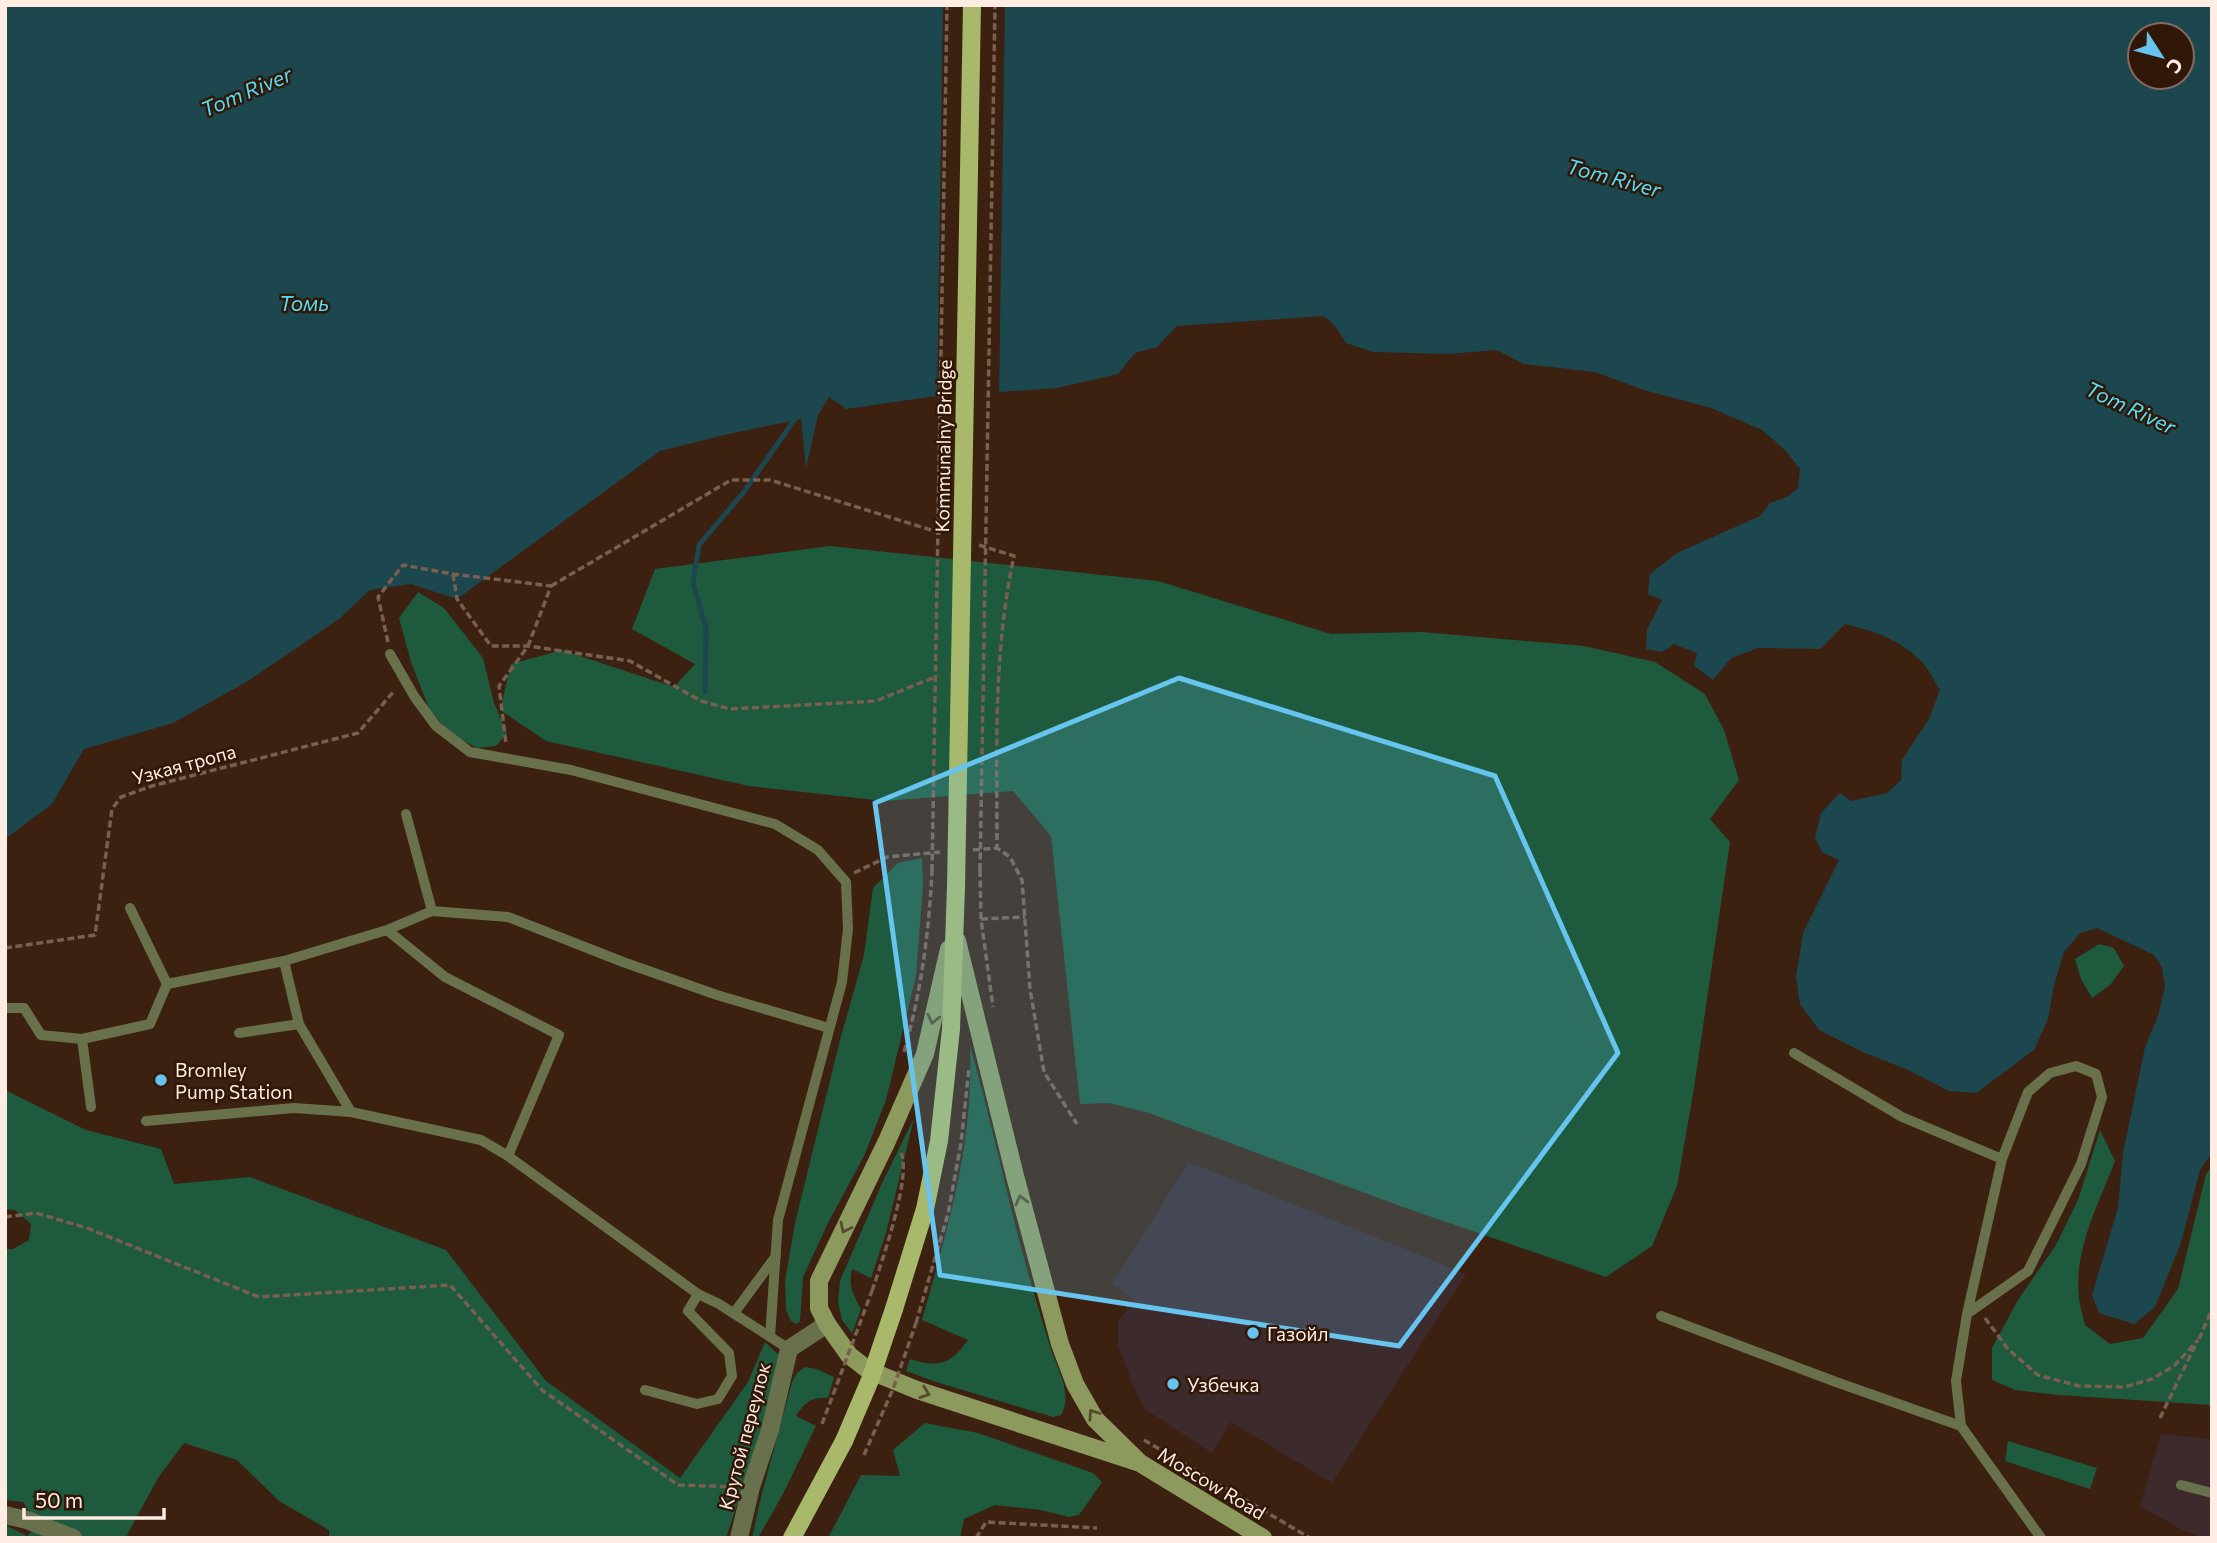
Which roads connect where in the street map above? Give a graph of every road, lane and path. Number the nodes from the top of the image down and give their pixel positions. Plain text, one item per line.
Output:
1 (947, 5) edge
2 (972, 5) edge
3 (995, 5) edge
4 (950, 536) dead end
5 (975, 544) dead end
6 (453, 574) junction
7 (551, 586) junction
8 (528, 646) junction
9 (390, 654) joint
10 (935, 677) junction
11 (404, 679) junction
12 (508, 759) junction
13 (406, 814) dead end
14 (997, 848) junction
15 (970, 850) dead end
16 (942, 852) dead end
17 (932, 871) dead end
18 (843, 879) junction
19 (130, 908) dead end
20 (432, 911) junction
21 (1025, 917) junction
22 (981, 919) junction
23 (954, 929) junction
24 (387, 930) junction
25 (5, 948) edge
26 (284, 961) junction
27 (167, 984) junction
28 (5, 1008) edge
29 (994, 1008) dead end
30 (299, 1024) junction
31 (829, 1028) junction
32 (239, 1033) dead end
33 (82, 1039) junction
34 (1794, 1053) dead end
35 (985, 1058) junction
36 (90, 1107) dead end
37 (351, 1112) junction
38 (146, 1121) dead end
39 (1077, 1124) dead end
40 (508, 1156) junction
41 (2002, 1158) junction
42 (5, 1217) edge
43 (775, 1256) junction
44 (872, 1291) dead end
45 (698, 1294) junction
46 (2212, 1309) edge
47 (1972, 1311) junction
48 (734, 1313) junction
49 (1661, 1316) dead end
50 (827, 1324) junction
51 (770, 1337) junction
52 (2198, 1340) junction
53 (789, 1349) junction
54 (645, 1390) dead end
55 (2160, 1418) dead end
56 (822, 1424) dead end
57 (1961, 1426) junction
58 (1142, 1439) dead end
59 (864, 1455) dead end
60 (1140, 1463) junction
61 (2181, 1485) dead end
62 (751, 1488) junction
63 (2212, 1493) edge
64 (5, 1515) edge
65 (1097, 1528) dead end
66 (73, 1538) edge
67 (739, 1538) edge
68 (792, 1538) edge
69 (976, 1538) edge
70 (1263, 1538) edge
71 (1310, 1538) edge
72 (2041, 1538) edge

1 - 10 path, Kommunalny Bridge, bridge
2 - 23 main road, Kommunalny Bridge, bridge
3 - 22 path, bridge
4 - 7 path
5 - 14 path
6 - 7 path
6 - 8 path
6 - 9 path
7 - 8 path
8 - 10 path
8 - 12 path
9 - 11 lane
10 - 17 path, Kommunalny Bridge, bridge
11 - 12 lane
11 - 25 path, Узкая тропа
12 - 18 lane
13 - 20 lane
14 - 15 path
14 - 21 path
16 - 18 path
18 - 31 lane
19 - 27 lane
20 - 24 lane
20 - 31 lane
21 - 22 path
21 - 39 path
22 - 29 path
23 - 35 main road
23 -> 50 main road
23 - 68 main road, Kommunalny Bridge, bridge
24 - 26 lane
24 - 40 lane
26 - 27 lane
26 - 30 lane
27 - 33 lane
28 - 33 lane
30 - 32 lane
30 - 37 lane
31 - 43 lane
33 - 36 lane
34 - 41 lane
35 - 59 path, bridge
60 -> 35 main road
37 - 38 lane
37 - 40 lane
40 - 45 lane
41 - 47 lane
41 - 47 lane
42 - 62 path
43 - 48 lane
43 - 51 lane
44 - 56 path, bridge
45 - 48 lane
45 - 54 lane
46 - 52 path
47 - 52 path
47 - 57 lane
48 - 51 lane
49 - 57 lane
50 - 53 street, Крутой переулок
50 -> 60 main road
51 - 53 lane
52 - 55 path
53 - 62 street, Крутой переулок
57 - 72 lane
58 - 71 path
60 - 70 main road, Moscow Road
61 - 63 lane
62 - 67 street, Крутой переулок
64 - 66 street
65 - 69 path

